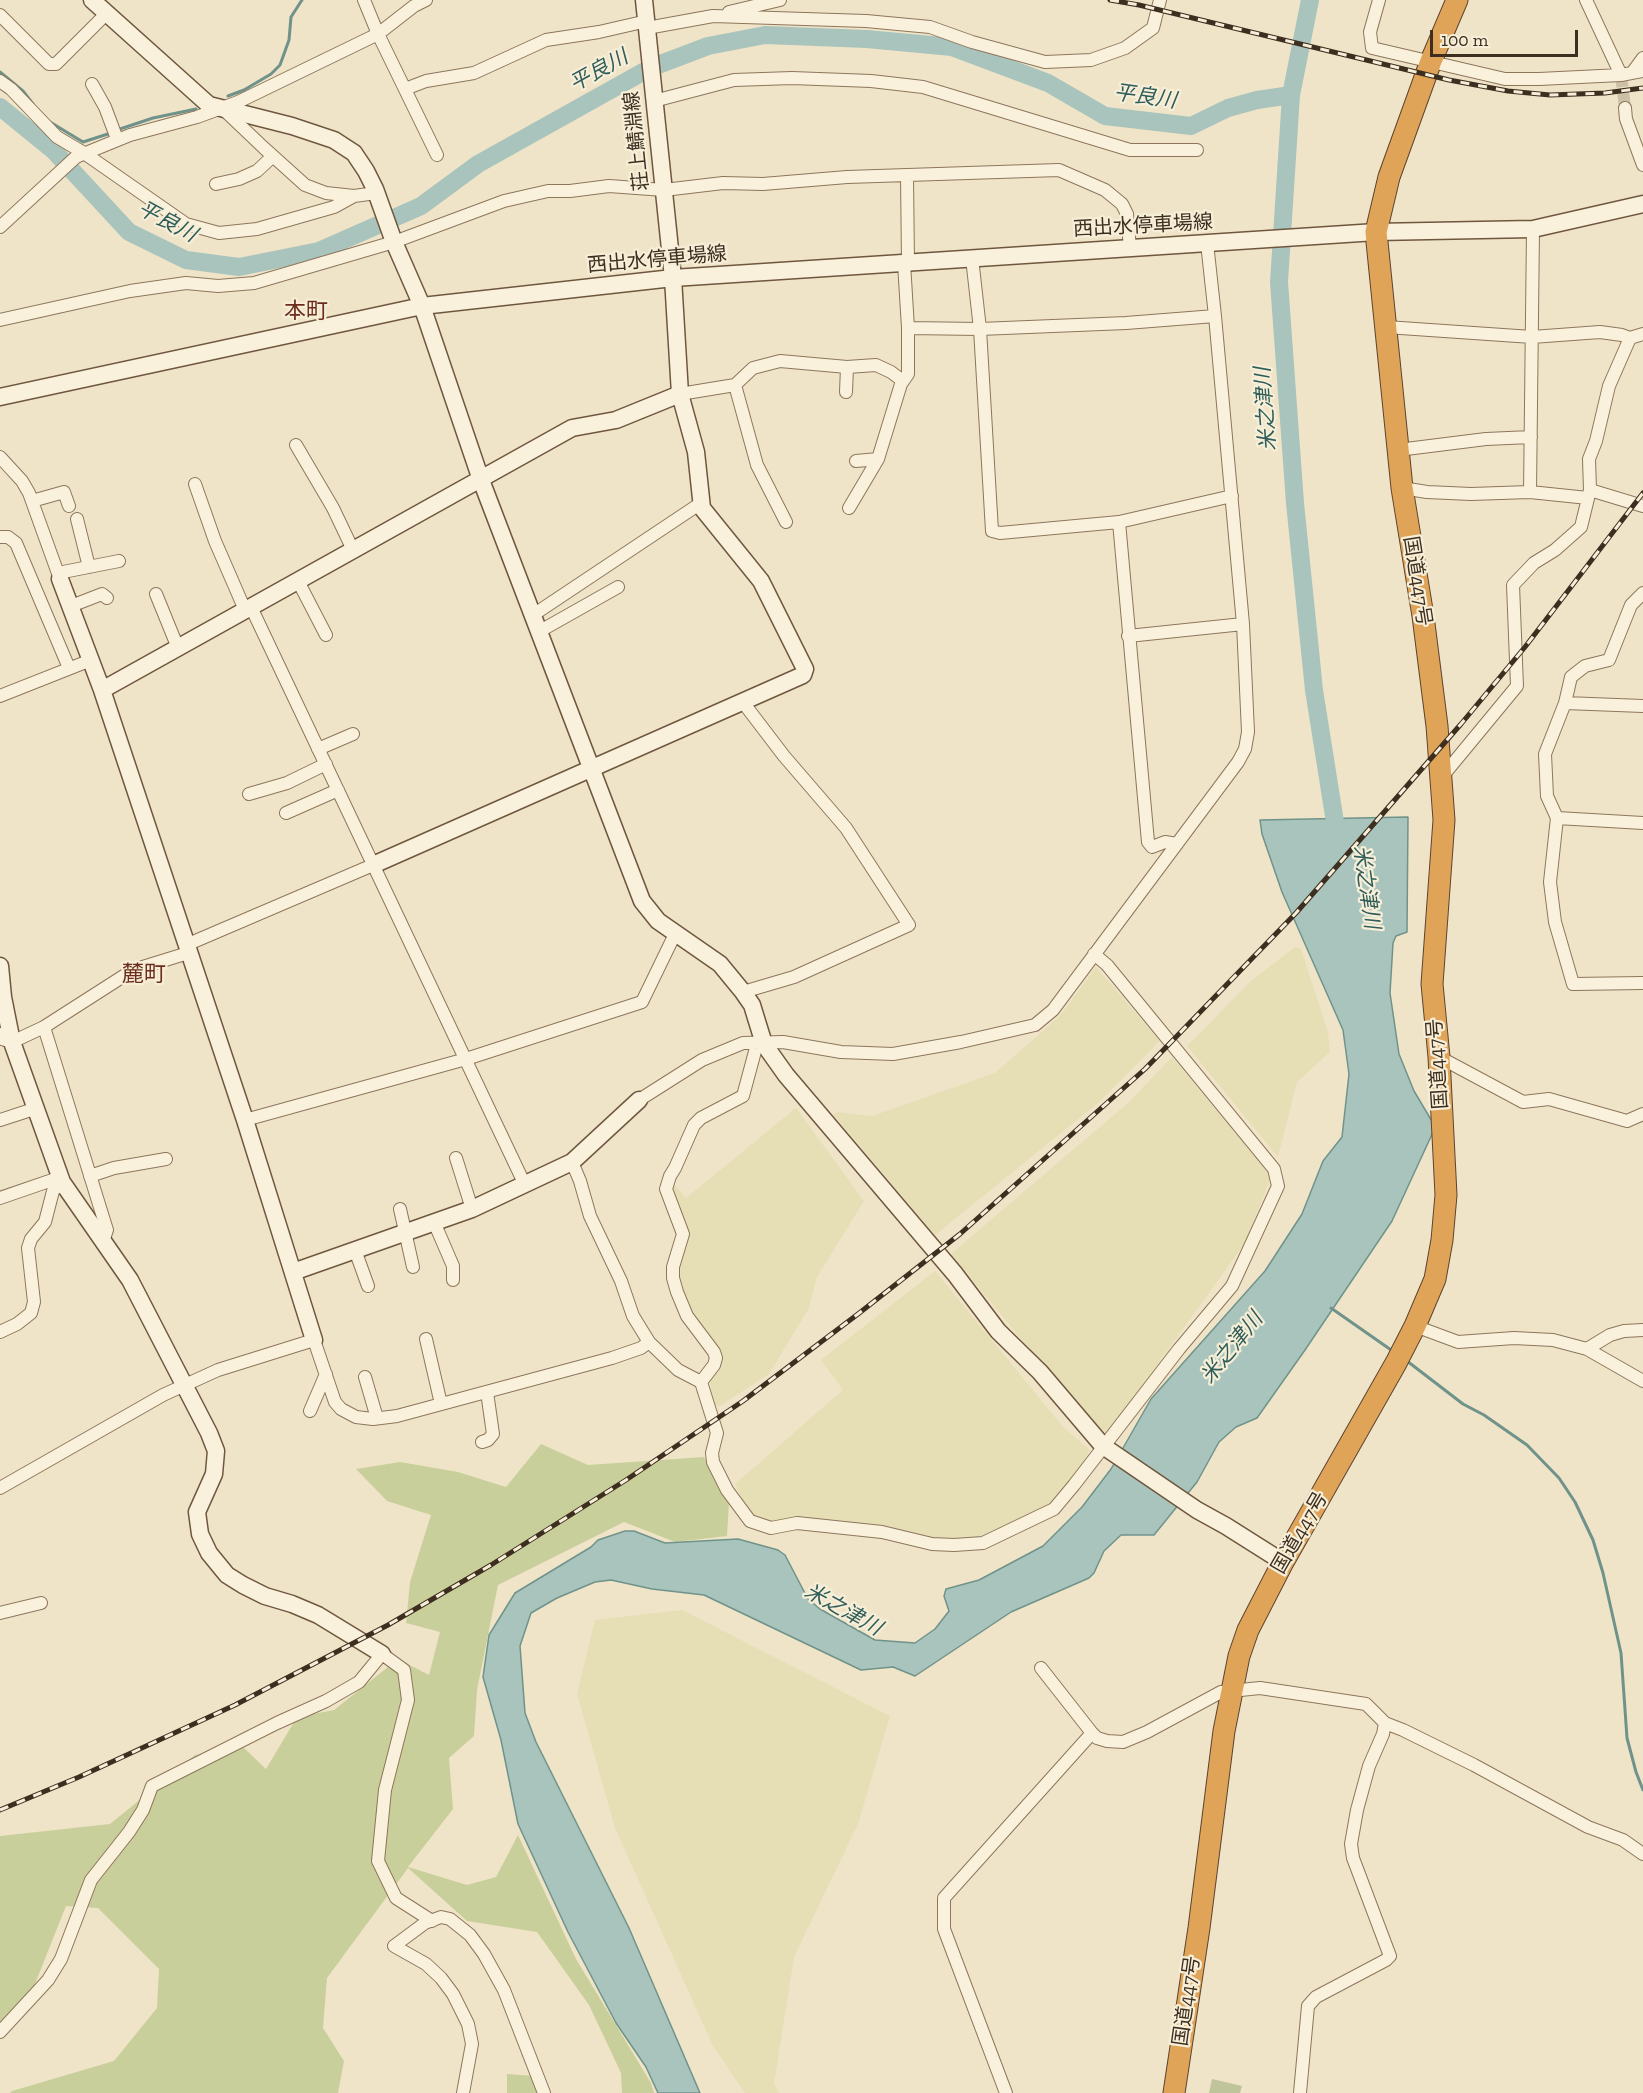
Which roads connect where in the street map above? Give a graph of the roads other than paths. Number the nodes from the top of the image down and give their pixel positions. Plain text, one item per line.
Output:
1 (92, 0) edge
2 (364, 0) edge
3 (426, 0) edge
4 (644, 0) edge
5 (780, 0) edge
6 (1160, 0) edge
7 (1379, 0) edge
8 (1456, 0) edge
9 (1586, 0) edge
10 (107, 13) junction
11 (0, 15) edge
12 (713, 16) junction
13 (647, 25) junction
14 (378, 34) junction
15 (1643, 58) edge
16 (1431, 61) junction
17 (1632, 73) edge
18 (0, 81) edge
19 (92, 84) dead end
20 (405, 89) junction
21 (654, 101) junction
22 (223, 108) junction
23 (1625, 108) tunnel mouth
24 (117, 139) junction
25 (1197, 150) dead end
26 (80, 155) junction
27 (436, 155) dead end
28 (273, 156) junction
29 (1643, 165) edge
30 (907, 177) junction
31 (216, 184) dead end
32 (664, 190) junction
33 (376, 193) junction
34 (354, 196) junction
35 (1643, 204) edge
36 (0, 227) edge
37 (1533, 229) junction
38 (1369, 233) junction
39 (394, 242) junction
40 (1211, 243) junction
41 (1130, 248) junction
42 (972, 258) junction
43 (906, 263) junction
44 (673, 278) junction
45 (422, 306) junction
46 (1215, 316) junction
47 (0, 320) edge
48 (1386, 327) junction
49 (908, 328) junction
50 (980, 329) junction
51 (1643, 334) edge
52 (1532, 337) junction
53 (1630, 338) junction
54 (848, 367) junction
55 (903, 381) junction
56 (735, 385) junction
57 (846, 392) dead end
58 (680, 394) junction
59 (0, 397) edge
60 (1531, 437) junction
61 (296, 445) dead end
62 (1398, 450) junction
63 (878, 459) junction
64 (856, 461) dead end
65 (2, 462) edge
66 (481, 480) junction
67 (195, 484) dead end
68 (1402, 488) junction
69 (1530, 492) junction
70 (1589, 494) junction
71 (1232, 496) junction
72 (32, 501) junction
73 (701, 503) junction
74 (69, 506) dead end
75 (1643, 506) edge
76 (849, 508) dead end
77 (77, 519) dead end
78 (786, 522) dead end
79 (1119, 522) junction
80 (0, 537) edge
81 (353, 550) junction
82 (119, 561) dead end
83 (89, 567) junction
84 (59, 576) junction
85 (298, 581) junction
86 (618, 587) dead end
87 (1643, 593) edge
88 (156, 594) dead end
89 (107, 598) dead end
90 (71, 606) junction
91 (248, 608) junction
92 (533, 615) junction
93 (1243, 624) junction
94 (540, 631) junction
95 (326, 635) dead end
96 (1128, 636) junction
97 (178, 648) junction
98 (91, 660) junction
99 (69, 668) junction
100 (102, 690) junction
101 (0, 696) edge
102 (742, 701) junction
103 (1565, 703) junction
104 (1643, 706) edge
105 (353, 734) dead end
106 (318, 749) junction
107 (326, 764) junction
108 (592, 769) junction
109 (1441, 778) junction
110 (338, 790) junction
111 (249, 794) dead end
112 (286, 813) dead end
113 (1557, 818) junction
114 (1643, 823) edge
115 (1177, 844) junction
116 (373, 865) junction
117 (675, 934) junction
118 (187, 949) junction
119 (1094, 954) junction
120 (0, 966) edge
121 (1643, 983) edge
122 (743, 992) junction
123 (44, 1027) junction
124 (6, 1038) edge
125 (760, 1044) junction
126 (1439, 1057) junction
127 (465, 1059) junction
128 (639, 1100) joint
129 (37, 1108) junction
130 (1642, 1117) edge
131 (0, 1120) edge
132 (245, 1120) junction
133 (456, 1158) dead end
134 (166, 1160) dead end
135 (572, 1162) junction
136 (90, 1176) junction
137 (62, 1180) junction
138 (525, 1185) junction
139 (0, 1198) edge
140 (400, 1209) dead end
141 (472, 1209) junction
142 (434, 1222) junction
143 (404, 1233) junction
144 (103, 1241) junction
145 (355, 1250) junction
146 (413, 1267) dead end
147 (293, 1272) junction
148 (453, 1280) dead end
149 (368, 1286) dead end
150 (1415, 1326) junction
151 (1643, 1330) edge
152 (0, 1332) edge
153 (426, 1339) dead end
154 (314, 1340) junction
155 (649, 1342) junction
156 (1587, 1349) junction
157 (326, 1374) junction
158 (365, 1377) dead end
159 (1643, 1381) edge
160 (701, 1382) junction
161 (183, 1385) junction
162 (487, 1392) junction
163 (441, 1404) junction
164 (310, 1411) dead end
165 (377, 1418) junction
166 (482, 1442) dead end
167 (1103, 1446) junction
168 (0, 1488) edge
169 (1282, 1562) junction
170 (41, 1603) dead end
171 (0, 1613) edge
172 (382, 1654) junction
173 (1041, 1668) dead end
174 (1231, 1691) junction
175 (1385, 1723) junction
176 (1092, 1733) junction
177 (1643, 1854) edge
178 (432, 1921) junction
179 (0, 2032) edge
180 (463, 2093) edge
181 (544, 2093) edge
182 (1006, 2093) edge
183 (1174, 2093) edge
184 (1300, 2093) edge

1 - 10 street
2 - 14 street
3 - 14 street
4 - 13 street, 荘上鯖淵線
5 - 12 street
6 - 12 street
7 - 16 street
8 - 16 highway, 国道447号
9 - 17 street
10 - 11 street
10 - 22 street
12 - 13 street
13 - 20 street
13 - 21 street, 荘上鯖淵線
14 - 20 street
14 - 22 street
15 - 17 street
16 - 17 street
16 - 38 highway, 国道447号
18 - 26 street
19 - 24 street
20 - 27 street
21 - 25 street
21 - 32 street, 荘上鯖淵線
22 - 24 street
22 - 28 street
22 - 33 street
23 - 29 street
24 - 26 street
26 - 34 street
26 - 36 street
28 - 31 street
28 - 34 street
30 - 32 street
30 - 41 street
30 - 43 street
32 - 39 street
32 - 44 street, 荘上鯖淵線
33 - 34 street
33 - 39 street
35 - 37 street, 西出水停車場線
37 - 38 street, 西出水停車場線
37 - 52 street
38 - 40 street, 西出水停車場線
38 - 48 highway, 国道447号
39 - 45 street
39 - 47 street
40 - 41 street, 西出水停車場線
40 - 46 street
41 - 42 street, 西出水停車場線
42 - 43 street, 西出水停車場線
42 - 50 street
43 - 44 street, 西出水停車場線
43 - 49 street
44 - 45 street, 西出水停車場線
44 - 58 street, 荘上鯖淵線
45 - 59 street, 西出水停車場線
45 - 66 street
46 - 50 street
46 - 71 street
48 - 52 street
48 - 62 highway, 国道447号
49 - 50 street
49 - 55 street
50 - 79 street
51 - 53 street
52 - 53 street
52 - 60 street
53 - 70 street
54 - 55 street
54 - 56 street
54 - 57 street
55 - 63 street
56 - 58 street
56 - 78 street
58 - 66 street
58 - 73 street, 荘上鯖淵線
60 - 62 street
60 - 69 street
61 - 81 street
62 - 68 highway, 国道447号
63 - 64 street
63 - 76 street
65 - 72 street
66 - 81 street
66 - 92 street
67 - 91 street
68 - 69 street
68 - 109 highway, 国道447号
69 - 70 street
70 - 75 street
70 - 109 street
71 - 79 street
71 - 93 street
72 - 74 street
72 - 84 street
73 - 92 street
73 - 102 street
77 - 83 street
79 - 96 street
80 - 99 street
81 - 85 street
82 - 83 street
83 - 84 street
84 - 90 street
85 - 91 street
85 - 95 street
86 - 94 street
87 - 103 street
88 - 97 street
89 - 90 street
90 - 98 street
91 - 97 street
91 - 106 street
92 - 94 street
93 - 96 street
93 - 115 street
94 - 108 street
96 - 115 street
97 - 100 street
98 - 99 street
98 - 100 street
99 - 101 street
100 - 118 street
102 - 108 street
102 - 122 street
103 - 104 street
103 - 113 street
105 - 106 street
106 - 107 street
107 - 110 street
107 - 111 street
108 - 116 street
108 - 117 street
109 - 126 highway, 国道447号
110 - 112 street
110 - 116 street
113 - 114 street
113 - 121 street
115 - 119 street
116 - 118 street
116 - 127 street
117 - 122 street
117 - 127 street
118 - 123 street
118 - 132 street
119 - 125 street
119 - 167 street
120 - 124 street
122 - 125 street
123 - 124 street
123 - 136 street
124 - 129 street
125 - 128 street
125 - 160 street
125 - 167 street
126 - 130 street
126 - 150 highway, 国道447号
127 - 132 street
127 - 138 street
128 - 135 street
129 - 131 street
129 - 137 street
132 - 147 street
133 - 141 street
134 - 136 street
135 - 138 street
135 - 155 street
136 - 144 street
137 - 139 street
137 - 144 street
137 - 152 street
138 - 141 street
140 - 143 street
141 - 142 street
142 - 143 street
142 - 148 street
143 - 145 street
143 - 146 street
144 - 161 street
145 - 147 street
145 - 149 street
147 - 154 street
150 - 156 street
150 - 169 highway, 国道447号
151 - 156 street
153 - 163 street
154 - 157 street
154 - 161 street
155 - 160 street
155 - 162 street
156 - 159 street
157 - 164 street
157 - 165 street
158 - 165 street
160 - 167 street
161 - 168 street
161 - 172 street
162 - 163 street
162 - 166 street
163 - 165 street
167 - 169 street
169 - 174 highway, 国道447号
170 - 171 street
172 - 178 street
172 - 179 street
173 - 176 street
174 - 175 street
174 - 176 street
174 - 183 highway, 国道447号
175 - 177 street
175 - 184 street
176 - 182 street
178 - 180 street
178 - 181 street

